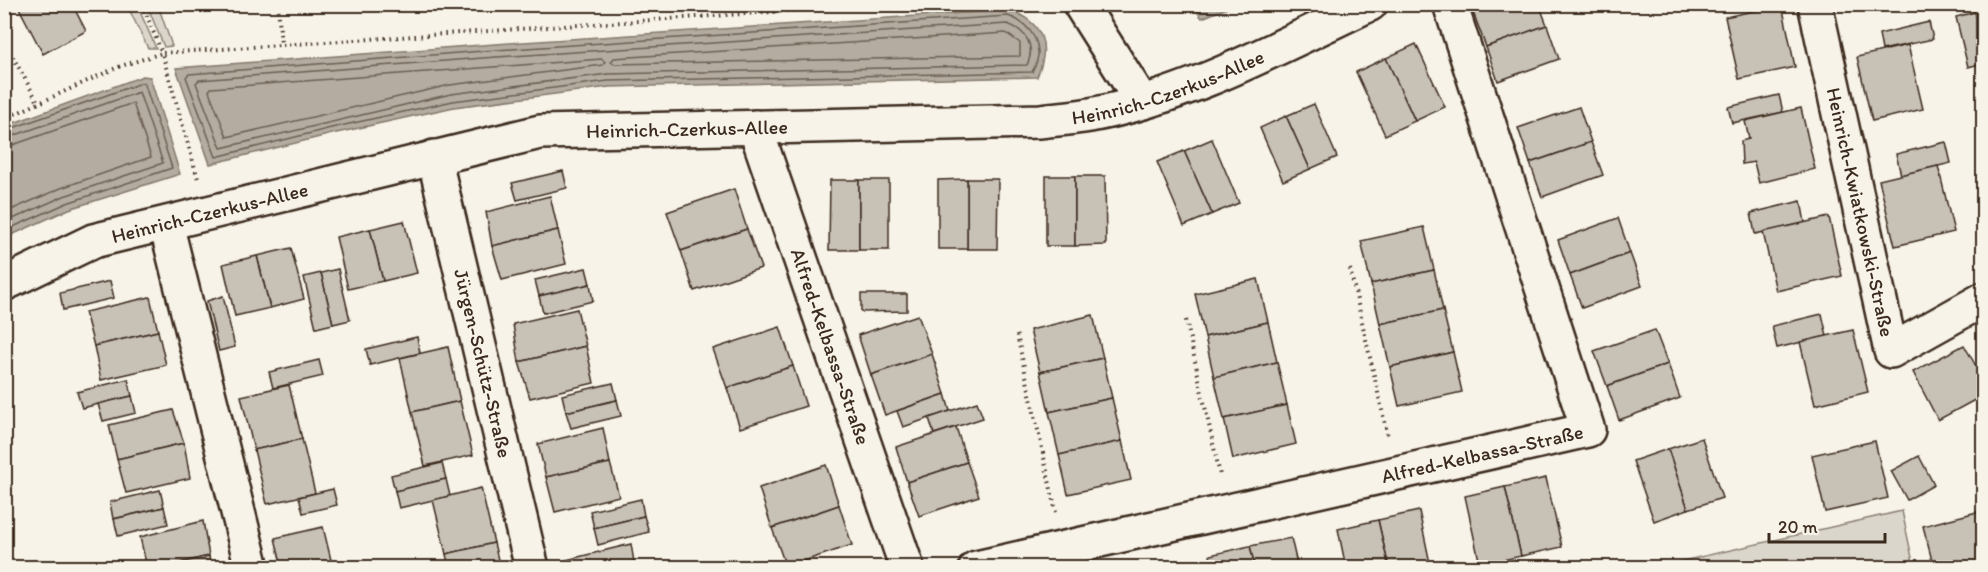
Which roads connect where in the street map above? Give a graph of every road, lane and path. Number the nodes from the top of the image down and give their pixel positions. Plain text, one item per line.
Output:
1 (142, 4) edge
2 (278, 4) edge
3 (891, 4) edge
4 (1080, 4) edge
5 (1370, 4) edge
6 (1450, 4) edge
7 (1815, 4) edge
8 (4, 41) edge
9 (281, 45) junction
10 (162, 53) junction
11 (1142, 102) junction
12 (39, 104) junction
13 (4, 119) edge
14 (756, 127) junction
15 (434, 157) junction
16 (208, 213) junction
17 (166, 224) junction
18 (1350, 269) dead end
19 (4, 284) edge
20 (1983, 299) edge
21 (1186, 320) dead end
22 (1017, 335) dead end
23 (1397, 473) junction
24 (1227, 511) junction
25 (1064, 548) junction
26 (252, 567) edge
27 (532, 567) edge
28 (907, 567) edge
29 (976, 567) edge

1 - 10 path
2 - 9 path
3 - 9 path
4 - 11 street
5 - 11 street, Heinrich-Czerkus-Allee
6 - 23 street, Alfred-Kelbassa-Straße
7 - 20 street, Heinrich-Kwiatkowski-Straße
8 - 12 path
9 - 10 path
10 - 12 path
10 - 16 path
11 - 14 street, Heinrich-Czerkus-Allee
12 - 13 path
14 - 15 street, Heinrich-Czerkus-Allee
14 - 28 street, Alfred-Kelbassa-Straße
15 - 16 street, Heinrich-Czerkus-Allee
15 - 27 street, Jürgen-Schütz-Straße
16 - 17 street, Heinrich-Czerkus-Allee
17 - 19 street, Heinrich-Czerkus-Allee
17 - 26 street
18 - 23 path
21 - 24 path
22 - 25 path
23 - 24 street, Alfred-Kelbassa-Straße
24 - 25 street, Alfred-Kelbassa-Straße
25 - 29 street, Alfred-Kelbassa-Straße

